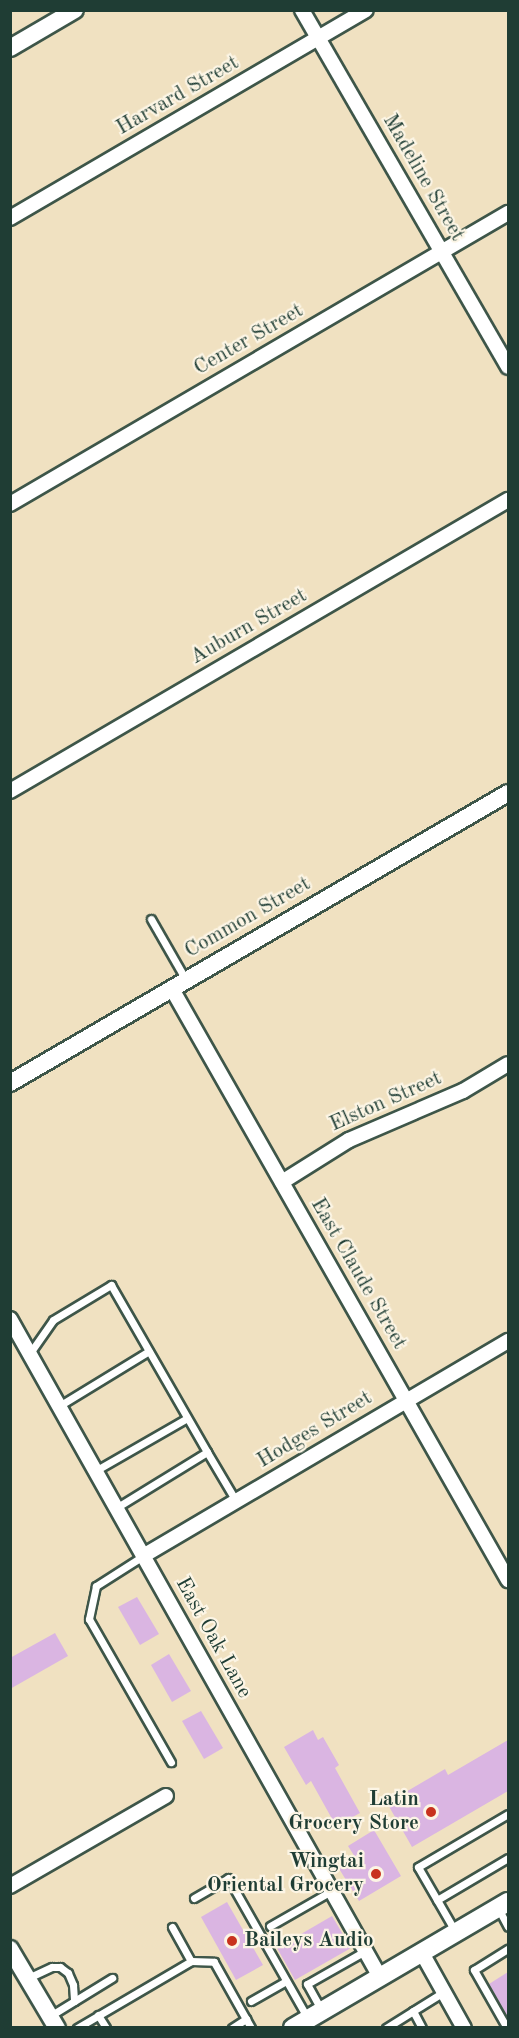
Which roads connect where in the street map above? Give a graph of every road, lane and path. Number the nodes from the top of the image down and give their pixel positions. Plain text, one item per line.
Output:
1 (75, 10) edge
2 (302, 10) edge
3 (366, 10) edge
4 (318, 38) junction
5 (10, 48) edge
6 (508, 213) edge
7 (10, 218) edge
8 (442, 252) junction
9 (508, 367) edge
10 (508, 500) edge
11 (10, 504) edge
12 (10, 791) edge
13 (508, 793) edge
14 (151, 919) dead end
15 (179, 984) junction
16 (508, 1064) edge
17 (10, 1083) edge
18 (282, 1182) junction
19 (10, 1319) edge
20 (508, 1341) edge
21 (149, 1351) junction
22 (30, 1353) junction
23 (406, 1400) junction
24 (59, 1406) junction
25 (187, 1418) junction
26 (207, 1452) junction
27 (95, 1471) junction
28 (236, 1501) junction
29 (116, 1508) junction
30 (143, 1556) junction
31 (508, 1580) edge
32 (171, 1762) dead end
33 (166, 1796) dead end
34 (508, 1814) edge
35 (508, 1858) edge
36 (10, 1886) edge
37 (332, 1891) junction
38 (194, 1898) dead end
39 (437, 1900) junction
40 (503, 1905) edge
41 (270, 1926) dead end
42 (508, 1926) edge
43 (172, 1927) dead end
44 (456, 1933) junction
45 (10, 1949) edge
46 (508, 1949) edge
47 (365, 1951) junction
48 (422, 1953) junction
49 (191, 1961) junction
50 (380, 1977) junction
51 (28, 1978) junction
52 (112, 1978) dead end
53 (286, 1981) junction
54 (444, 1992) junction
55 (74, 2001) junction
56 (251, 2001) dead end
57 (413, 2011) junction
58 (98, 2015) junction
59 (246, 2019) junction
60 (53, 2022) edge
61 (302, 2022) edge
62 (77, 2028) edge
63 (106, 2028) edge
64 (232, 2028) edge
65 (251, 2028) edge
66 (386, 2028) edge
67 (422, 2028) edge
68 (464, 2028) edge
69 (507, 2028) edge

1 - 5 street
2 - 4 street, Madeline Street
3 - 4 street, Harvard Street
4 - 7 street, Harvard Street
4 - 8 street, Madeline Street
6 - 8 street, Center Street
8 - 9 street, Madeline Street
8 - 11 street, Center Street
10 - 12 street, Auburn Street
13 - 15 street, Common Street
14 - 15 lane
15 - 17 street, Common Street
15 - 18 street, East Claude Street
16 - 18 street, Elston Street
18 - 23 street, East Claude Street
19 - 22 street, East Oak Lane
20 - 23 street, Hodges Street
21 - 22 lane
21 - 24 lane
21 - 25 lane
22 - 24 street, East Oak Lane
23 - 28 street, Hodges Street
23 - 31 street, East Claude Street
24 - 27 street, East Oak Lane
25 - 26 lane
25 - 27 lane
26 - 28 lane
26 - 29 lane
27 - 29 street, East Oak Lane
28 - 30 street, Hodges Street
29 - 30 street, East Oak Lane
30 - 32 lane
30 - 37 street, East Oak Lane
33 - 36 street
34 - 39 lane
35 - 39 lane
37 - 41 lane
37 - 47 street, East Oak Lane
38 - 53 lane
39 - 44 lane
40 - 42 lane
40 - 44 main road
43 - 49 lane
44 - 48 main road
45 - 51 street
46 - 69 lane
47 - 50 street, East Oak Lane
47 - 61 lane
48 - 50 main road
48 - 54 street
49 - 58 lane
49 - 59 lane
50 - 61 main road
51 - 55 lane
51 - 60 street
52 - 55 lane
53 - 56 lane
53 - 61 lane
54 - 57 lane
54 - 68 street
55 - 60 lane
57 - 66 lane
57 - 67 lane
58 - 62 lane
58 - 63 lane
59 - 64 lane
59 - 65 lane

